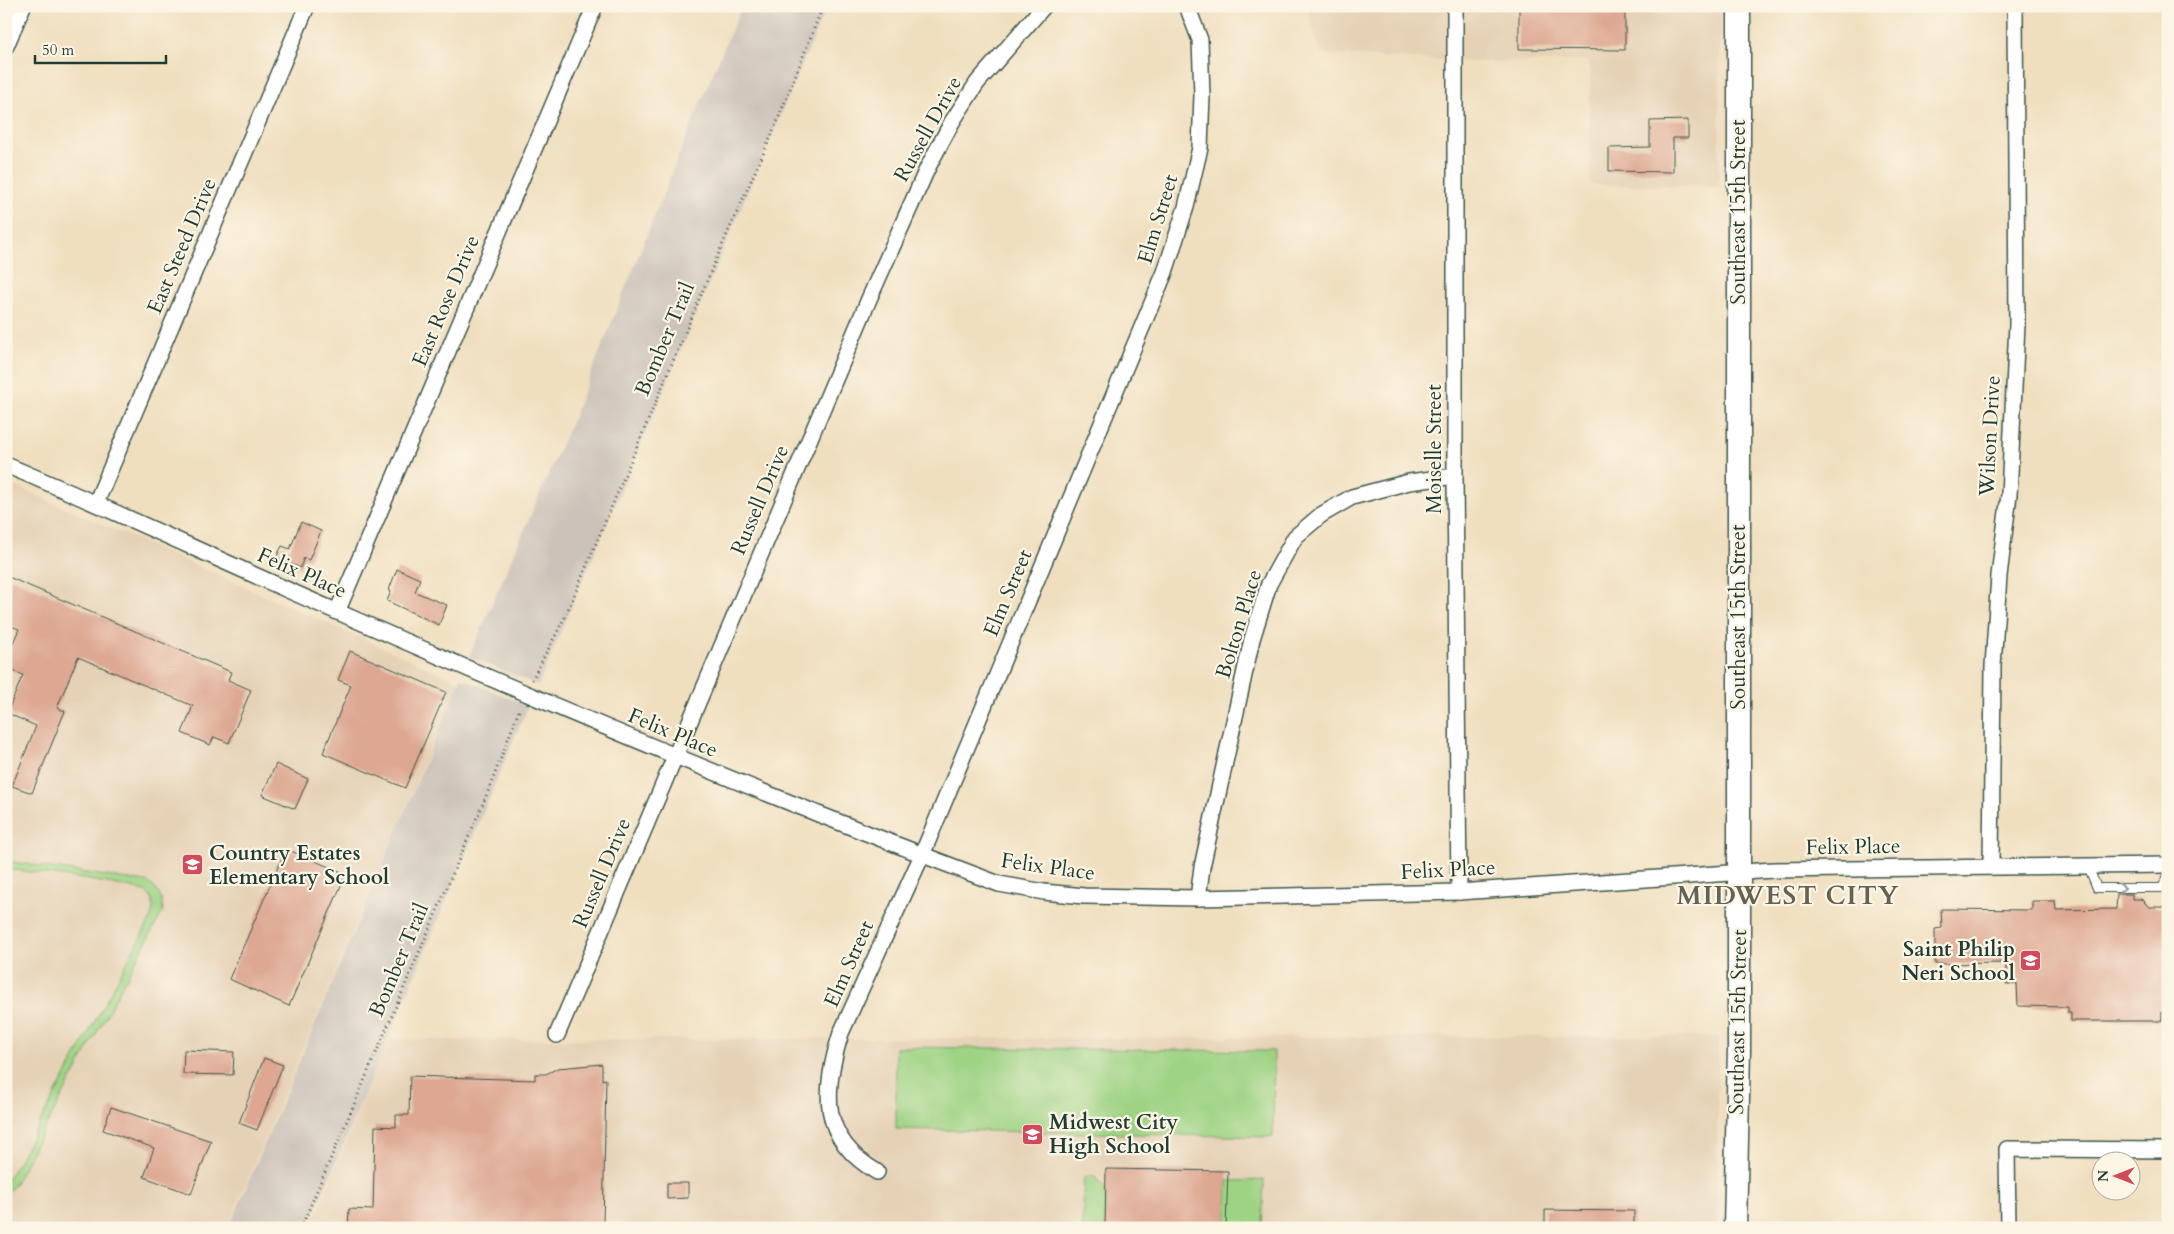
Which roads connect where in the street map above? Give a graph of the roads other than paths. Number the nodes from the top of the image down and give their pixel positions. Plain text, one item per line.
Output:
1 (23, 6) edge
2 (307, 6) edge
3 (594, 6) edge
4 (1044, 6) edge
5 (1187, 6) edge
6 (1455, 6) edge
7 (1739, 6) edge
8 (2015, 6) edge
9 (6, 46) edge
10 (6, 465) edge
11 (1455, 476) junction
12 (96, 502) junction
13 (337, 612) junction
14 (673, 757) junction
15 (922, 855) junction
16 (2168, 865) edge
17 (2088, 866) junction
18 (1991, 868) junction
19 (1740, 872) junction
20 (2168, 876) edge
21 (1459, 892) junction
22 (1198, 898) junction
23 (557, 1035) dead end
24 (2168, 1150) edge
25 (877, 1172) dead end
26 (1735, 1228) edge
27 (2008, 1228) edge

1 - 9 street
2 - 12 street, East Steed Drive
3 - 13 street, East Rose Drive
4 - 14 street, Russell Drive
5 - 15 street, Elm Street
6 - 11 street, Moiselle Street
7 - 19 main road, Southeast 15th Street
8 - 18 street, Wilson Drive
10 - 12 street, Felix Place
11 - 21 street, Moiselle Street
11 - 22 street, Bolton Place
12 - 13 street, Felix Place
13 - 14 street, Felix Place
14 - 15 street, Felix Place
14 - 23 street, Russell Drive
15 - 22 street, Felix Place
15 - 25 street, Elm Street
16 - 17 street, Felix Place
17 - 18 street, Felix Place
17 -> 20 lane
18 - 19 street, Felix Place
19 - 21 street, Felix Place
19 - 26 main road, Southeast 15th Street
21 - 22 street, Felix Place
24 - 27 street

